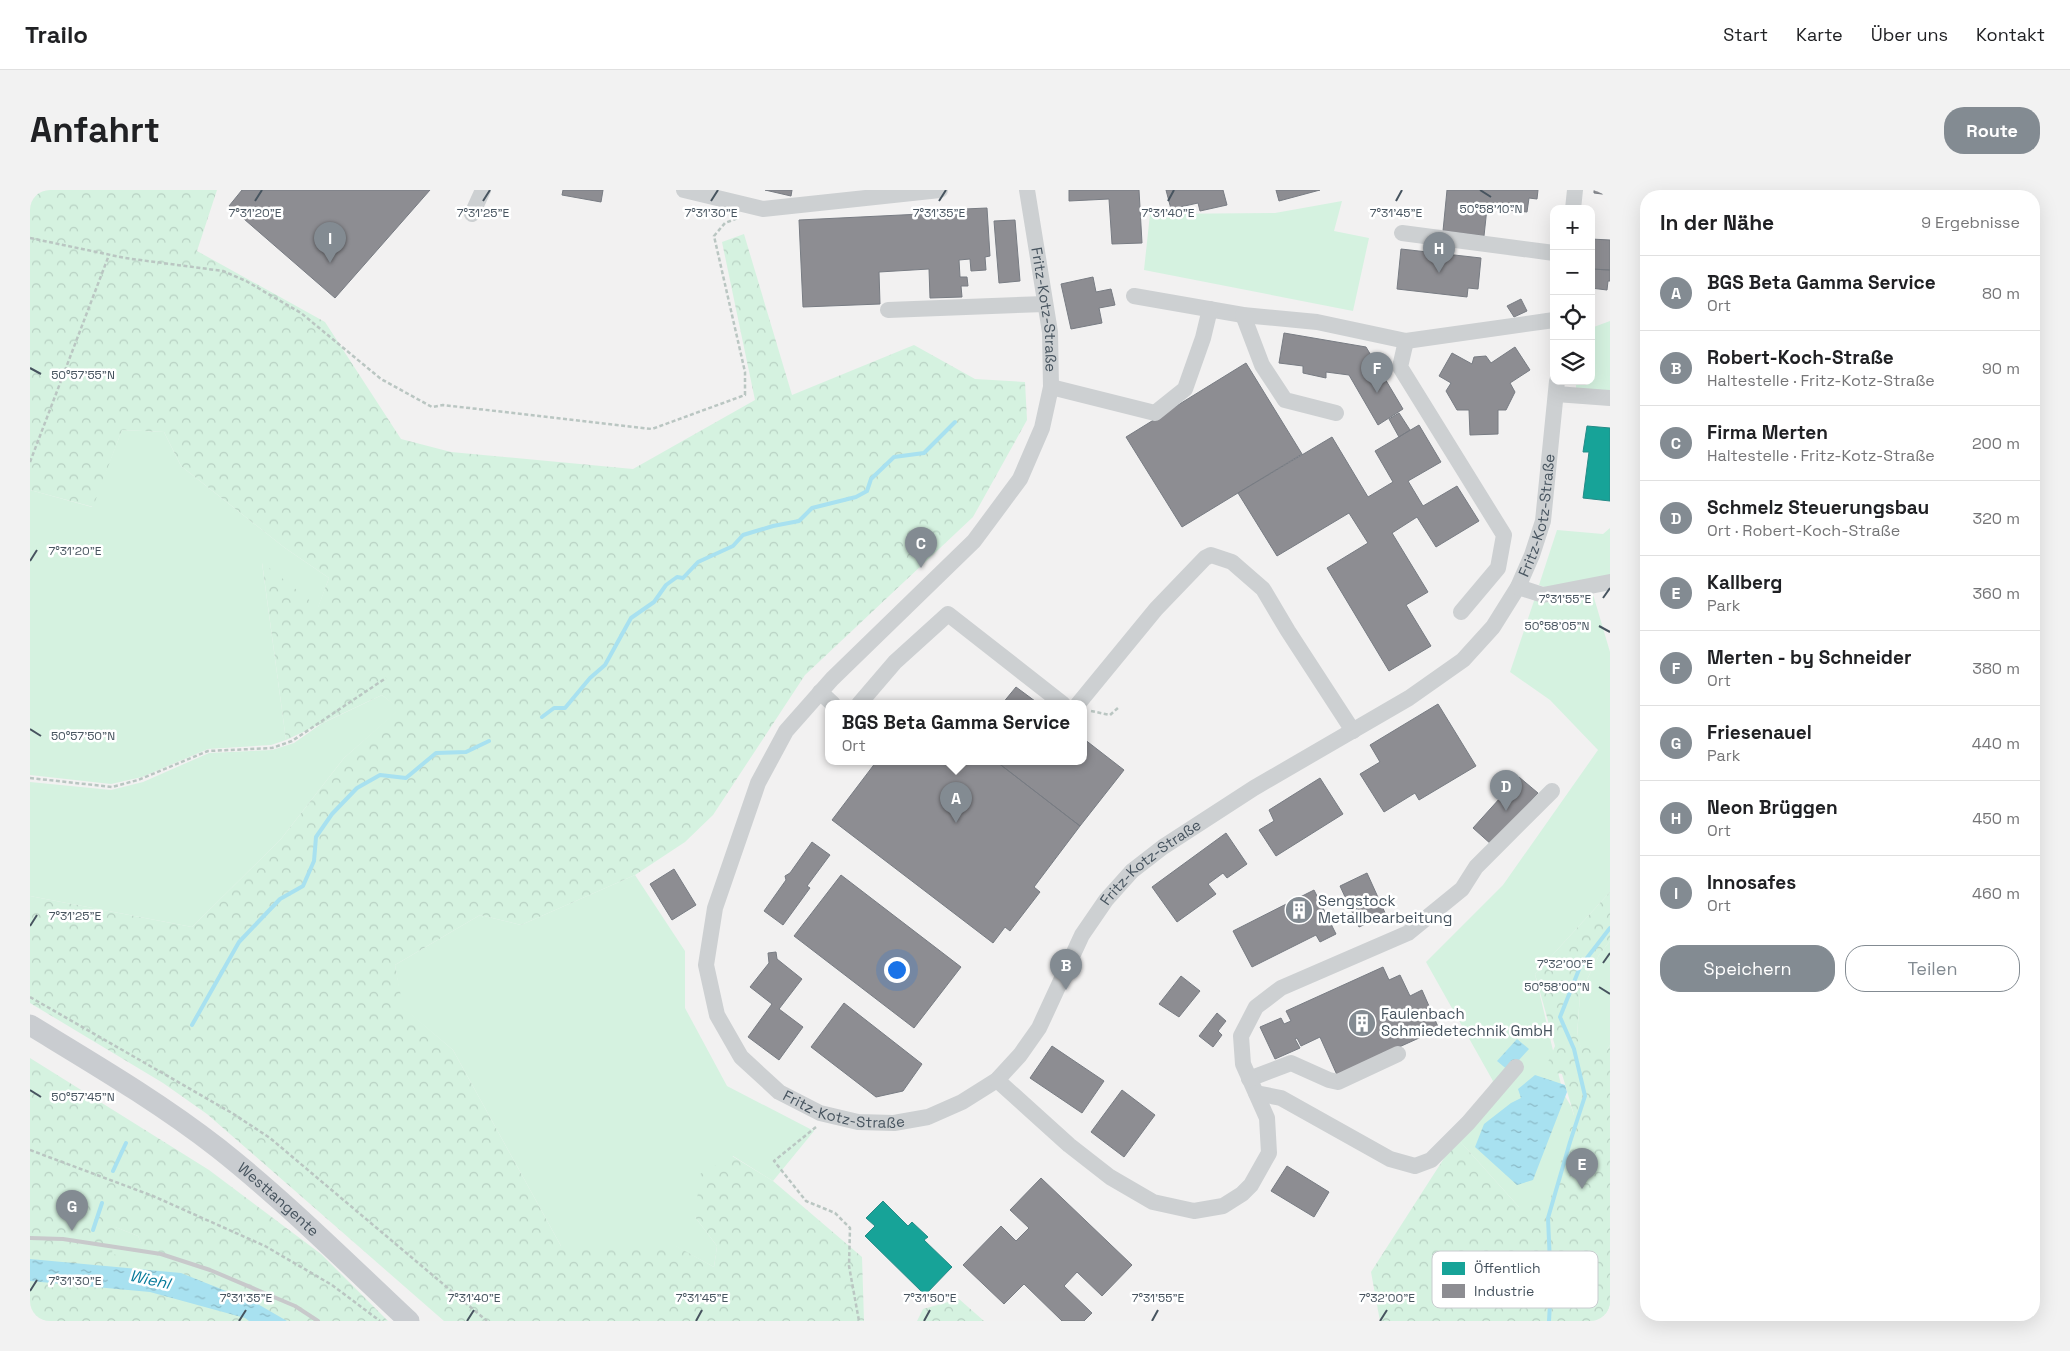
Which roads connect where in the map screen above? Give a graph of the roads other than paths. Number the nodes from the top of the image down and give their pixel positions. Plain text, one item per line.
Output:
1 (483, 190) edge
2 (684, 190) edge
3 (940, 190) edge
4 (1028, 190) edge
5 (1575, 190) edge
6 (1573, 205) edge
7 (472, 214) dead end
8 (1402, 233) dead end
9 (1550, 252) edge
10 (1134, 296) dead end
11 (1046, 304) junction
12 (1210, 309) junction
13 (888, 310) dead end
14 (1243, 315) junction
15 (1550, 321) edge
16 (1406, 341) junction
17 (1051, 387) junction
18 (1556, 388) edge
19 (1610, 398) edge
20 (1336, 413) dead end
21 (1610, 582) edge
22 (1518, 587) junction
23 (1461, 612) dead end
24 (820, 692) junction
25 (829, 700) edge
26 (863, 700) edge
27 (1057, 700) edge
28 (1087, 702) edge
29 (1353, 731) junction
30 (1552, 791) dead end
31 (30, 1025) edge
32 (30, 1041) edge
33 (1398, 1054) dead end
34 (1516, 1067) dead end
35 (997, 1080) junction
36 (1253, 1086) junction
37 (315, 1233) junction
38 (409, 1321) edge

1 - 7 street
2 - 3 street
4 - 11 street, Fritz-Kotz-Straße
5 - 6 street
8 - 9 street
10 - 12 street
11 - 13 street
11 - 17 street, Fritz-Kotz-Straße
12 - 14 street
12 - 17 street
14 - 16 street
14 - 20 street
15 - 16 street
16 - 23 street
17 - 24 street, Fritz-Kotz-Straße
18 - 19 street
18 - 22 street, Fritz-Kotz-Straße
21 - 22 street
22 - 29 street, Fritz-Kotz-Straße
24 - 25 street
24 - 35 street, Fritz-Kotz-Straße
26 - 27 street
28 - 29 street
29 - 35 street, Fritz-Kotz-Straße
30 - 36 street
31 - 37 main road, Westtangente
32 - 37 main road, Westtangente
33 - 36 street
34 - 36 street
35 - 36 street
37 - 38 main road

